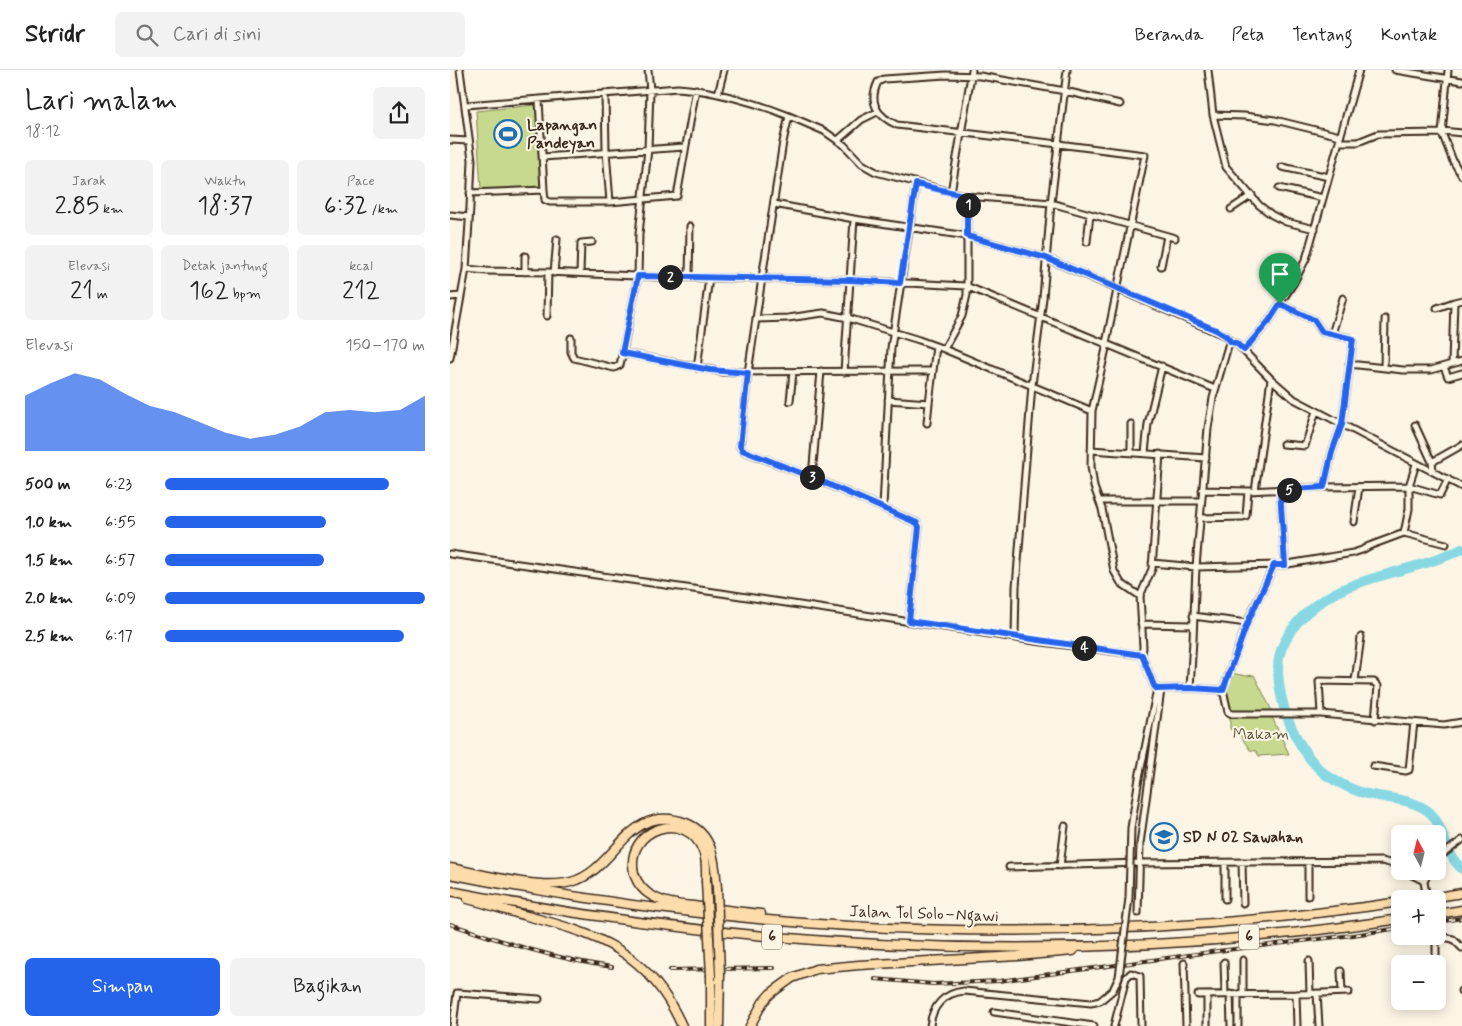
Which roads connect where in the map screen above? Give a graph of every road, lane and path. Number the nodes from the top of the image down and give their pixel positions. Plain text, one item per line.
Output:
1 (460, 70) edge
2 (648, 70) edge
3 (724, 70) edge
4 (1067, 70) edge
5 (1208, 70) edge
6 (1359, 70) edge
7 (1395, 70) edge
8 (1448, 70) edge
9 (971, 73) edge
10 (1447, 80) junction
11 (1462, 81) edge
12 (696, 89) junction
13 (650, 90) junction
14 (1065, 91) junction
15 (605, 93) junction
16 (718, 94) junction
17 (540, 100) junction
18 (1120, 104) dead end
19 (466, 105) junction
20 (877, 112) junction
21 (789, 116) junction
22 (1213, 116) junction
23 (1442, 132) junction
24 (1462, 132) edge
25 (962, 133) junction
26 (1340, 139) junction
27 (450, 140) edge
28 (838, 140) junction
29 (469, 141) junction
30 (1058, 144) junction
31 (684, 146) junction
32 (648, 148) junction
33 (606, 151) junction
34 (543, 156) junction
35 (1282, 167) dead end
36 (1329, 176) junction
37 (1462, 176) edge
38 (916, 184) junction
39 (1279, 188) dead end
40 (544, 190) junction
41 (470, 192) junction
42 (951, 192) junction
43 (1252, 195) junction
44 (967, 196) junction
45 (1323, 198) junction
46 (642, 199) junction
47 (610, 202) junction
48 (1051, 203) junction
49 (774, 204) junction
50 (1230, 209) dead end
51 (1090, 214) junction
52 (450, 215) edge
53 (469, 217) junction
54 (854, 219) junction
55 (1129, 225) junction
56 (690, 226) dead end
57 (910, 226) junction
58 (1315, 228) junction
59 (967, 236) junction
60 (1167, 236) junction
61 (1175, 238) dead end
62 (557, 239) dead end
63 (592, 242) dead end
64 (1087, 242) dead end
65 (525, 256) dead end
66 (1046, 258) junction
67 (1161, 266) dead end
68 (466, 269) junction
69 (525, 272) junction
70 (548, 272) junction
71 (554, 273) junction
72 (580, 273) junction
73 (638, 276) junction
74 (689, 277) junction
75 (709, 278) junction
76 (762, 278) junction
77 (850, 280) junction
78 (900, 283) junction
79 (966, 286) junction
80 (1117, 288) junction
81 (461, 296) junction
82 (450, 297) edge
83 (1344, 298) dead end
84 (1462, 300) edge
85 (1454, 302) junction
86 (1280, 304) junction
87 (1437, 308) dead end
88 (547, 316) dead end
89 (1041, 317) junction
90 (848, 318) junction
91 (757, 319) junction
92 (1385, 319) dead end
93 (894, 332) junction
94 (1332, 334) junction
95 (572, 338) dead end
96 (1231, 342) junction
97 (1106, 343) junction
98 (936, 346) junction
99 (944, 349) junction
100 (1244, 350) junction
101 (622, 353) junction
102 (450, 358) edge
103 (1462, 361) edge
104 (1452, 363) junction
105 (1349, 364) junction
106 (1162, 366) junction
107 (1444, 367) junction
108 (697, 368) junction
109 (1384, 368) junction
110 (933, 371) junction
111 (793, 372) junction
112 (821, 372) junction
113 (844, 372) junction
114 (890, 372) junction
115 (748, 373) junction
116 (1462, 373) edge
117 (1271, 379) junction
118 (1032, 385) junction
119 (1215, 389) junction
120 (888, 400) junction
121 (790, 401) dead end
122 (929, 403) junction
123 (1092, 411) junction
124 (1316, 411) junction
125 (927, 423) dead end
126 (1131, 424) dead end
127 (1342, 424) junction
128 (1415, 425) dead end
129 (1283, 444) dead end
130 (1462, 445) edge
131 (1091, 450) junction
132 (1131, 452) junction
133 (1144, 452) junction
134 (1160, 454) junction
135 (1206, 458) junction
136 (1432, 462) junction
137 (1416, 464) junction
138 (1433, 470) junction
139 (812, 477) junction
140 (1448, 479) junction
141 (1409, 486) junction
142 (1324, 487) junction
143 (1359, 487) junction
144 (1462, 487) edge
145 (1202, 490) junction
146 (1280, 490) junction
147 (1248, 491) junction
148 (1255, 491) junction
149 (1100, 501) junction
150 (1156, 501) junction
151 (1201, 501) junction
152 (883, 507) junction
153 (1200, 518) junction
154 (1354, 522) dead end
155 (1404, 533) junction
156 (1446, 544) dead end
157 (450, 554) edge
158 (1152, 563) junction
159 (1274, 565) junction
160 (1285, 565) junction
161 (1196, 567) junction
162 (1140, 596) junction
163 (1194, 616) junction
164 (909, 621) junction
165 (1141, 624) junction
166 (1247, 624) junction
167 (1193, 625) junction
168 (1015, 637) junction
169 (1361, 638) dead end
170 (1142, 655) junction
171 (1355, 681) junction
172 (1190, 688) junction
173 (1159, 689) junction
174 (1223, 690) junction
175 (1321, 714) junction
176 (1375, 720) junction
177 (1414, 722) junction
178 (1462, 722) edge
179 (1373, 766) dead end
180 (1065, 826) dead end
181 (1460, 841) edge
182 (1446, 852) edge
183 (1242, 862) junction
184 (1308, 862) junction
185 (1139, 863) junction
186 (1225, 863) junction
187 (1391, 864) edge
188 (1060, 866) junction
189 (1010, 867) dead end
190 (450, 868) edge
191 (450, 874) edge
192 (1424, 882) edge
193 (1425, 890) edge
194 (450, 891) edge
195 (1462, 893) edge
196 (450, 895) edge
197 (1308, 896) dead end
198 (1446, 896) edge
199 (1225, 900) dead end
200 (1243, 903) dead end
201 (1391, 903) edge
202 (1459, 910) edge
203 (1446, 912) edge
204 (1138, 913) dead end
205 (1391, 920) edge
206 (813, 924) junction
207 (1446, 938) edge
208 (1097, 947) junction
209 (1462, 948) edge
210 (1243, 960) dead end
211 (1309, 961) dead end
212 (1224, 962) dead end
213 (1184, 963) dead end
214 (1341, 971) dead end
215 (1342, 992) junction
216 (1349, 992) dead end
217 (1317, 993) junction
218 (1228, 994) junction
219 (1240, 994) junction
220 (1296, 994) junction
221 (1310, 994) junction
222 (1198, 995) dead end
223 (1207, 995) junction
224 (539, 999) dead end
225 (994, 1012) dead end
226 (1051, 1023) edge
227 (453, 1026) edge
228 (682, 1026) edge
229 (711, 1026) edge
230 (719, 1026) edge
231 (750, 1026) edge
232 (930, 1026) edge
233 (1094, 1026) edge
234 (1114, 1026) edge
235 (1141, 1026) edge
236 (1186, 1026) edge
237 (1207, 1026) edge
238 (1231, 1026) edge
239 (1238, 1026) edge
240 (1298, 1026) edge
241 (1319, 1026) edge

1 - 19 street
2 - 13 street
3 - 16 street
4 - 14 street
5 - 22 street
6 - 26 street
7 - 10 street
8 - 10 street
9 - 14 street
9 - 20 street
9 - 25 street
10 - 11 street
10 - 23 street
12 - 13 street
12 - 16 street
12 - 31 street
13 - 15 street
13 - 32 street
14 - 18 street
14 - 30 street
15 - 17 street
15 - 33 street
16 - 21 street
17 - 19 street
17 - 34 street
19 - 29 street
20 - 25 street
20 - 28 street
21 - 28 street
21 - 49 street
22 - 26 street
22 - 43 street
23 - 24 street
23 - 26 street
23 - 37 street
25 - 30 street
25 - 42 street
26 - 36 street
27 - 29 street
28 - 38 street
29 - 41 street
30 - 48 street
30 - 55 street
31 - 32 street
31 - 46 street
32 - 33 street
32 - 46 street
33 - 34 street
33 - 47 street
34 - 40 street
35 - 36 street
36 - 45 street
38 - 42 street
38 - 57 street
39 - 45 street
40 - 41 street
40 - 47 street
41 - 53 street
42 - 44 street
43 - 50 street
43 - 58 street
44 - 48 street
44 - 59 street
45 - 58 street
46 - 47 street
46 - 73 street
48 - 51 street
48 - 66 street
49 - 54 street
49 - 76 street
51 - 55 street
51 - 64 street
52 - 53 street
53 - 68 street
54 - 57 street
54 - 77 street
55 - 60 street
55 - 80 street
56 - 74 street
57 - 59 street
57 - 78 street
58 - 86 street
59 - 66 street
59 - 79 street
60 - 61 street
60 - 67 street
62 - 71 street
63 - 72 street
65 - 69 street
66 - 80 street
66 - 89 street
68 - 69 street
68 - 81 street
69 - 70 street
70 - 71 street
70 - 88 street
71 - 72 street
72 - 73 street
73 - 74 street
73 - 101 street
74 - 75 street
75 - 76 street
75 - 108 street
76 - 77 street
76 - 91 street
77 - 78 street
77 - 90 street
78 - 79 street
78 - 93 street
79 - 89 street
79 - 99 street
80 - 96 street
80 - 97 street
81 - 82 street
81 - 102 street
83 - 94 street
84 - 85 street
85 - 87 street
85 - 104 street
86 - 94 street
86 - 100 street
89 - 97 street
89 - 118 street
90 - 91 street
90 - 93 street
90 - 113 street
91 - 115 street
92 - 109 street
93 - 98 street
93 - 114 street
94 - 105 street
95 - 101 street
96 - 100 street
96 - 119 street
97 - 106 street
97 - 123 street
98 - 99 street
98 - 110 street
99 - 118 street
100 - 117 street
101 - 108 street
103 - 104 street
104 - 107 street
105 - 109 street
105 - 127 street
106 - 119 street
106 - 133 street
107 - 109 street
107 - 116 street
108 - 115 street
110 - 114 street
110 - 122 street
111 - 112 street
111 - 115 street
111 - 121 street
112 - 113 street
112 - 139 street
113 - 114 street
114 - 120 street
115 - 139 street
117 - 124 street
117 - 148 street
118 - 123 street
118 - 168 street
119 - 135 street
120 - 122 street
120 - 152 street
122 - 125 street
123 - 131 street
124 - 127 street
124 - 129 street
126 - 132 street
127 - 137 street
127 - 142 street
128 - 136 street
130 - 136 street
131 - 132 street
131 - 149 street
132 - 133 street
133 - 134 street
134 - 135 street
134 - 150 street
135 - 145 street
136 - 138 street
137 - 138 street
137 - 141 street
138 - 140 street
139 - 152 street
140 - 141 street
140 - 144 street
141 - 143 street
141 - 155 street
142 - 143 street
142 - 146 street
143 - 154 street
145 - 147 street
145 - 151 street
146 - 148 street
146 - 160 street
147 - 148 street
147 - 153 street
149 - 150 street
149 - 162 street
150 - 151 street
150 - 158 street
151 - 153 street
152 - 164 street
153 - 161 street
155 - 156 street
155 - 160 street
157 - 164 street
158 - 161 street
158 - 162 street
159 - 160 street
159 - 161 street
159 - 166 street
161 - 163 street
162 - 165 street
163 - 166 street
163 - 167 street
164 - 168 street
165 - 167 street
165 - 170 street
166 - 174 street
167 - 172 street
168 - 170 street
169 - 171 street
170 - 173 street
171 - 175 street
171 - 176 street
172 - 173 street
172 - 174 street
173 - 185 street
173 - 232 street, bridge
174 - 175 street
175 - 176 street
176 - 177 street
177 - 178 street
177 - 179 street
180 - 188 street
181 - 182 street
183 - 184 street
183 - 186 street
183 - 200 street
184 - 187 street
184 - 197 street
185 - 186 street
185 - 188 street
185 - 204 street
186 - 199 street
188 - 189 street
190 - 230 highway, bridge
191 - 206 highway, Jalan Tol Solo–Ngawi / 6
192 - 193 street
194 - 208 highway, Jalan Tol Solo–Ngawi / 6
195 - 198 highway
196 - 228 highway
201 - 206 highway, Jalan Tol Solo–Ngawi / 6
202 - 203 highway
205 - 208 highway, Jalan Tol Solo–Ngawi / 6
206 - 229 highway, bridge
207 - 209 street
208 - 231 highway
210 - 219 street
211 - 221 street
212 - 218 street
213 - 236 street
214 - 215 street
215 - 216 street
215 - 217 street
217 - 221 street
217 - 241 street
218 - 219 street
218 - 223 street
218 - 238 street
219 - 220 street
219 - 239 street
220 - 221 street
220 - 240 street
222 - 223 street
223 - 237 street
224 - 227 street
225 - 226 street
226 - 233 street
234 - 235 street

